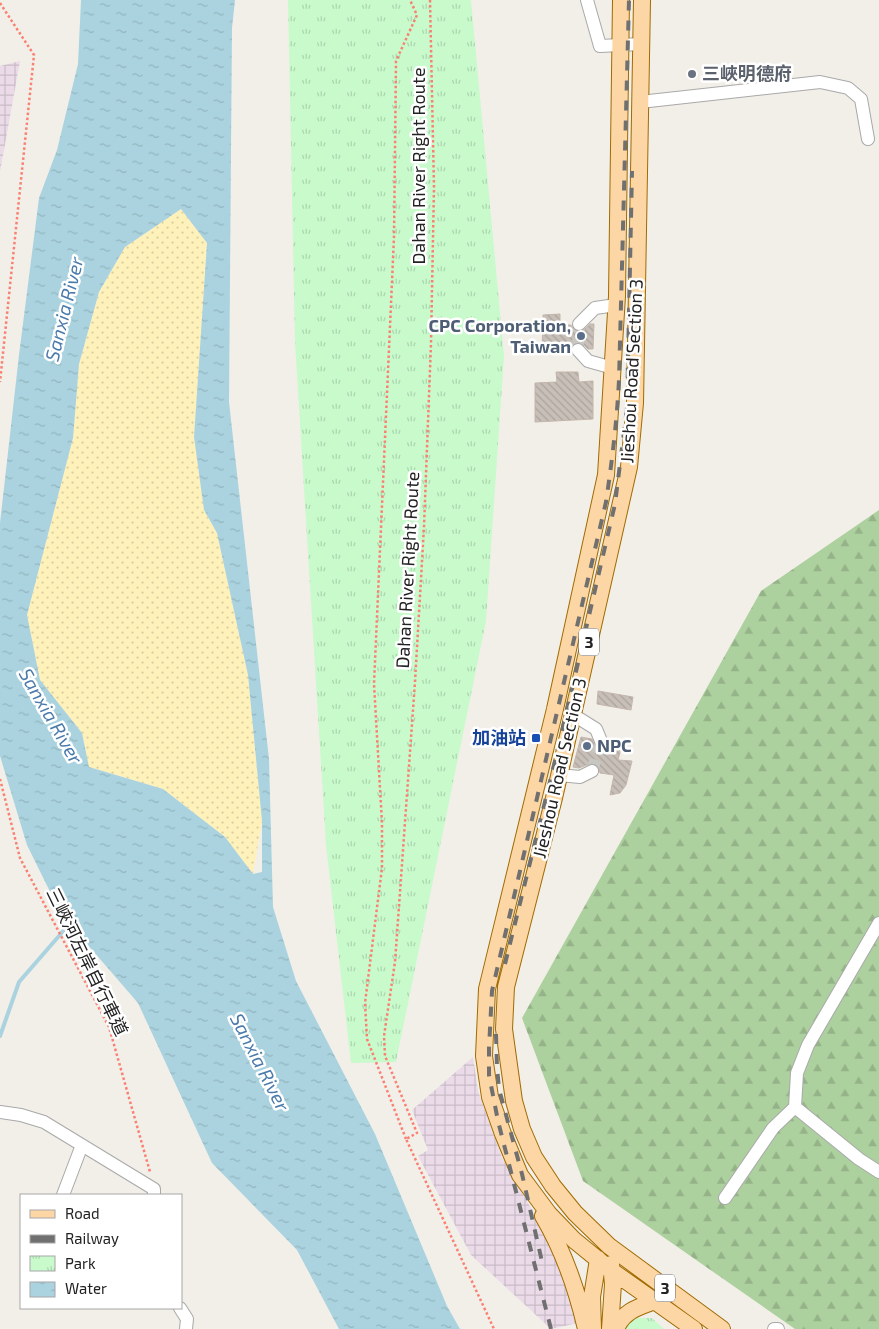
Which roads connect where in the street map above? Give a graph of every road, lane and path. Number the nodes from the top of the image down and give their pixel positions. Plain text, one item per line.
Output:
1 (410, 0) edge
2 (430, 0) edge
3 (587, 0) edge
4 (622, 0) edge
5 (642, 0) edge
6 (0, 3) edge
7 (641, 44) junction
8 (621, 45) junction
9 (640, 102) junction
10 (868, 139) dead end
11 (616, 305) junction
12 (579, 324) dead end
13 (578, 350) dead end
14 (613, 368) junction
15 (0, 382) edge
16 (607, 465) junction
17 (629, 467) junction
18 (572, 714) junction
19 (601, 741) dead end
20 (592, 771) dead end
21 (559, 775) junction
22 (0, 778) edge
23 (879, 923) edge
24 (796, 1106) junction
25 (0, 1112) edge
26 (406, 1139) junction
27 (82, 1145) junction
28 (879, 1172) edge
29 (520, 1175) junction
30 (154, 1192) edge
31 (63, 1194) edge
32 (725, 1198) dead end
33 (609, 1246) junction
34 (598, 1259) junction
35 (612, 1271) junction
36 (655, 1301) junction
37 (181, 1309) edge
38 (186, 1329) edge
39 (494, 1329) edge
40 (586, 1329) edge
41 (593, 1329) edge
42 (610, 1329) edge
43 (616, 1329) edge
44 (694, 1329) edge
45 (722, 1329) edge
46 (774, 1329) edge
47 (778, 1329) edge

1 - 26 path
2 - 26 path, Dahan River Right Route
3 - 8 street
4 - 8 main road, Jieshou Road Section 3 / 3
5 - 7 main road, Jieshou Road Section 3 / 3
6 - 15 path
7 - 8 street
7 - 9 main road, Jieshou Road Section 3 / 3
8 - 11 main road, Jieshou Road Section 3 / 3
9 - 10 street
9 - 17 main road, Jieshou Road Section 3 / 3
11 - 12 street
11 - 14 main road, Jieshou Road Section 3 / 3
13 - 14 street
14 - 16 main road, Jieshou Road Section 3 / 3
16 - 17 street
16 - 29 main road, Jieshou Road Section 3 / 3
17 - 18 main road, Jieshou Road Section 3 / 3
18 - 19 street
18 - 21 main road, Jieshou Road Section 3 / 3
20 - 21 street
21 - 33 main road, Jieshou Road Section 3 / 3
22 - 30 path, 三峽河左岸自行車道
23 - 24 street
24 - 28 street
24 - 32 street
25 - 27 street
26 - 39 path
27 - 30 street
27 - 31 street
29 - 34 main road, Jieshou Road Section 3 / 3
29 - 40 main road
33 - 34 street
33 - 35 main road
33 - 45 main road, Jieshou Road Section 3 / 3
34 - 35 main road, Jieshou Road Section 3 / 3
34 - 41 main road
35 - 36 main road, Jieshou Road Section 3 / 3
35 - 42 main road
36 - 43 main road
36 - 44 main road, Jieshou Road Section 3 / 3
37 - 38 street
46 - 47 street

